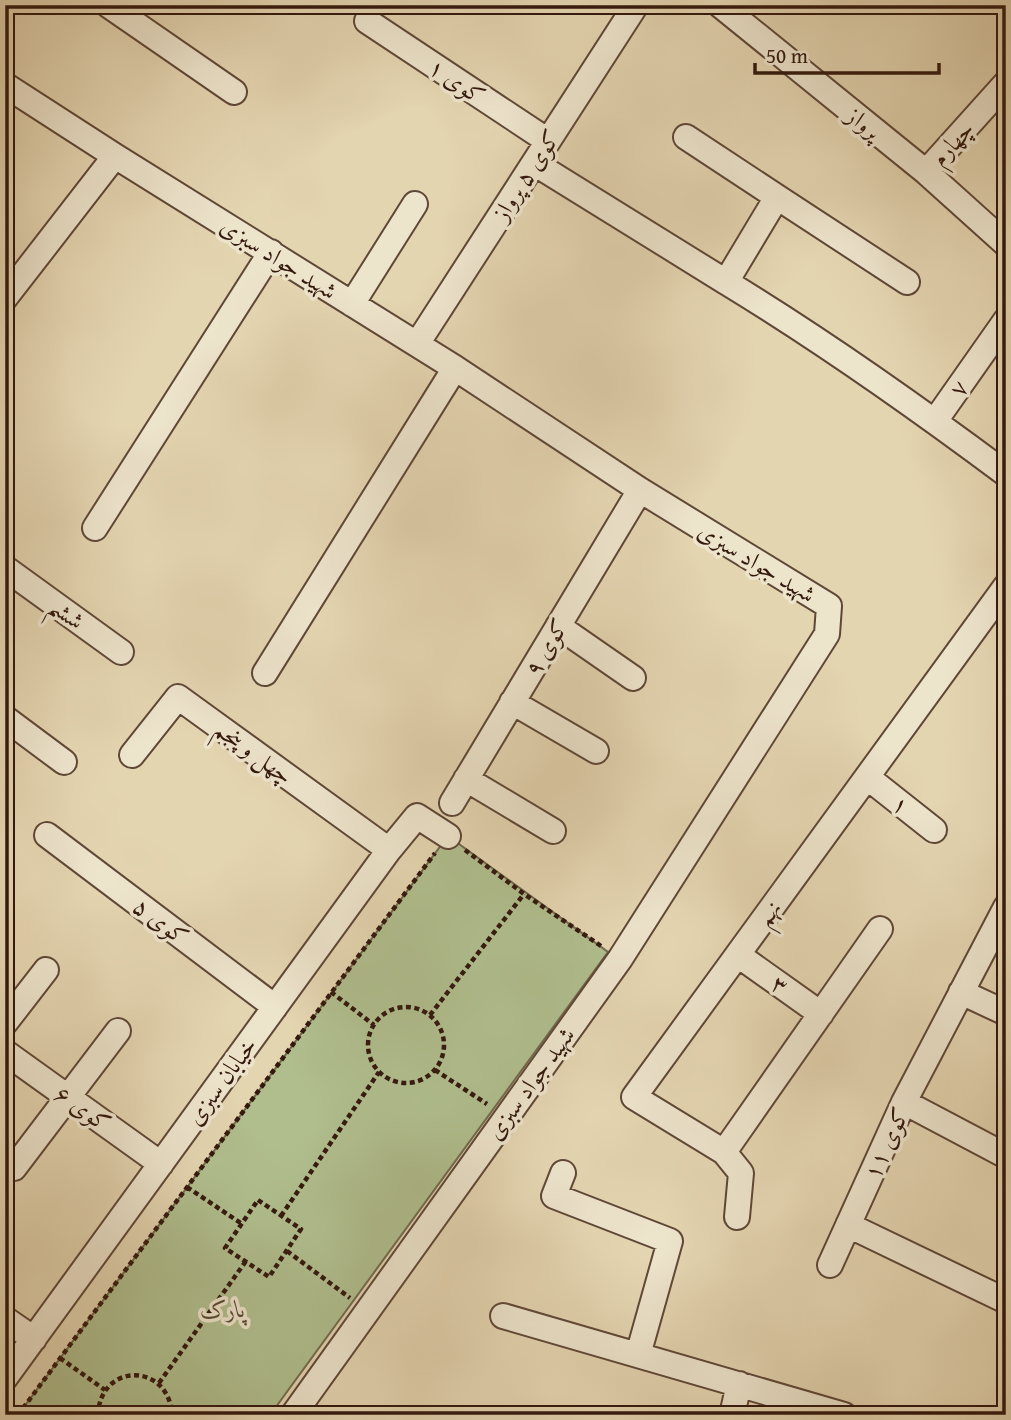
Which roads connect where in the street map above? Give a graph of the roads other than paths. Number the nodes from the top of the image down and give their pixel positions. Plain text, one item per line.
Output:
1 (108, 5) edge
2 (636, 5) edge
3 (720, 5) edge
4 (367, 21) dead end
5 (1006, 83) edge
6 (5, 85) edge
7 (234, 92) dead end
8 (686, 137) dead end
9 (548, 141) junction
10 (115, 156) junction
11 (534, 163) junction
12 (926, 172) junction
13 (777, 197) junction
14 (415, 204) dead end
15 (1006, 244) edge
16 (271, 252) junction
17 (726, 282) junction
18 (907, 282) dead end
19 (5, 299) edge
20 (352, 304) junction
21 (1006, 320) edge
22 (417, 344) junction
23 (454, 368) junction
24 (935, 421) junction
25 (1006, 474) edge
26 (640, 490) junction
27 (95, 528) dead end
28 (7, 574) edge
29 (1006, 586) edge
30 (558, 626) junction
31 (121, 652) dead end
32 (265, 673) dead end
33 (633, 678) dead end
34 (512, 702) junction
35 (5, 718) edge
36 (596, 751) dead end
37 (132, 755) dead end
38 (64, 762) dead end
39 (867, 777) junction
40 (466, 779) junction
41 (452, 803) dead end
42 (934, 830) dead end
43 (553, 831) dead end
44 (47, 835) dead end
45 (447, 836) road end
46 (389, 850) junction
47 (1006, 906) edge
48 (880, 929) dead end
49 (738, 955) junction
50 (46, 970) dead end
51 (961, 992) junction
52 (275, 1007) junction
53 (1006, 1013) edge
54 (821, 1014) junction
55 (5, 1023) edge
56 (118, 1031) dead end
57 (5, 1052) edge
58 (67, 1097) junction
59 (904, 1102) junction
60 (724, 1152) junction
61 (1006, 1156) edge
62 (161, 1164) junction
63 (14, 1168) dead end
64 (563, 1173) dead end
65 (737, 1217) dead end
66 (848, 1225) junction
67 (830, 1265) dead end
68 (1006, 1301) edge
69 (503, 1316) dead end
70 (5, 1319) edge
71 (34, 1339) junction
72 (638, 1354) junction
73 (5, 1378) edge
74 (739, 1384) junction
75 (293, 1415) edge
76 (732, 1415) edge
77 (844, 1415) edge

1 - 7 street
2 - 9 street, کوی ۵ پرواز
3 - 12 street, پرواز
4 - 9 street, کوی ۱
5 - 12 street, چهارم
6 - 10 street, شهید جواد سبزی
8 - 13 street
9 - 11 street, کوی ۵ پرواز
10 - 16 street, شهید جواد سبزی
10 - 19 street
11 - 17 street
11 - 22 street, کوی ۵ پرواز
12 - 15 street, پرواز
13 - 17 street
13 - 18 street
14 - 20 street
16 - 20 street, شهید جواد سبزی
16 - 27 street
17 - 24 street
20 - 22 street, شهید جواد سبزی
21 - 24 street, ۷
22 - 23 street, شهید جواد سبزی
23 - 26 street, شهید جواد سبزی
23 - 32 street
24 - 25 street
26 - 30 street, کوی ۹
26 - 75 street, شهید جواد سبزی
28 - 31 street, ششم
29 - 39 street, نهم
30 - 33 street
30 - 34 street, کوی ۹
34 - 36 street
34 - 40 street, کوی ۹
35 - 38 street
37 - 46 street, چهل و پنجم
39 - 42 street, ۱
39 - 49 street, نهم
40 - 41 street, کوی ۹
40 - 43 street
44 - 52 street, کوی ۵
45 - 46 street, خیابان سبزی
46 - 52 street, خیابان سبزی
47 - 51 street, کوی ۱۱
48 - 54 street
49 - 54 street, ۳
49 - 60 street, نهم
50 - 55 street
51 - 53 street
51 - 59 street, کوی ۱۱
52 - 62 street, خیابان سبزی
54 - 60 street
56 - 58 street
57 - 58 street, کوی ۶
58 - 62 street, کوی ۶
58 - 63 street
59 - 61 street
59 - 66 street, کوی ۱۱
60 - 65 street, نهم
62 - 71 street, خیابان سبزی
64 - 72 street
66 - 67 street, کوی ۱۱
66 - 68 street
69 - 72 street
70 - 71 street
71 - 73 street, خیابان سبزی
72 - 74 street
74 - 76 street
74 - 77 street

